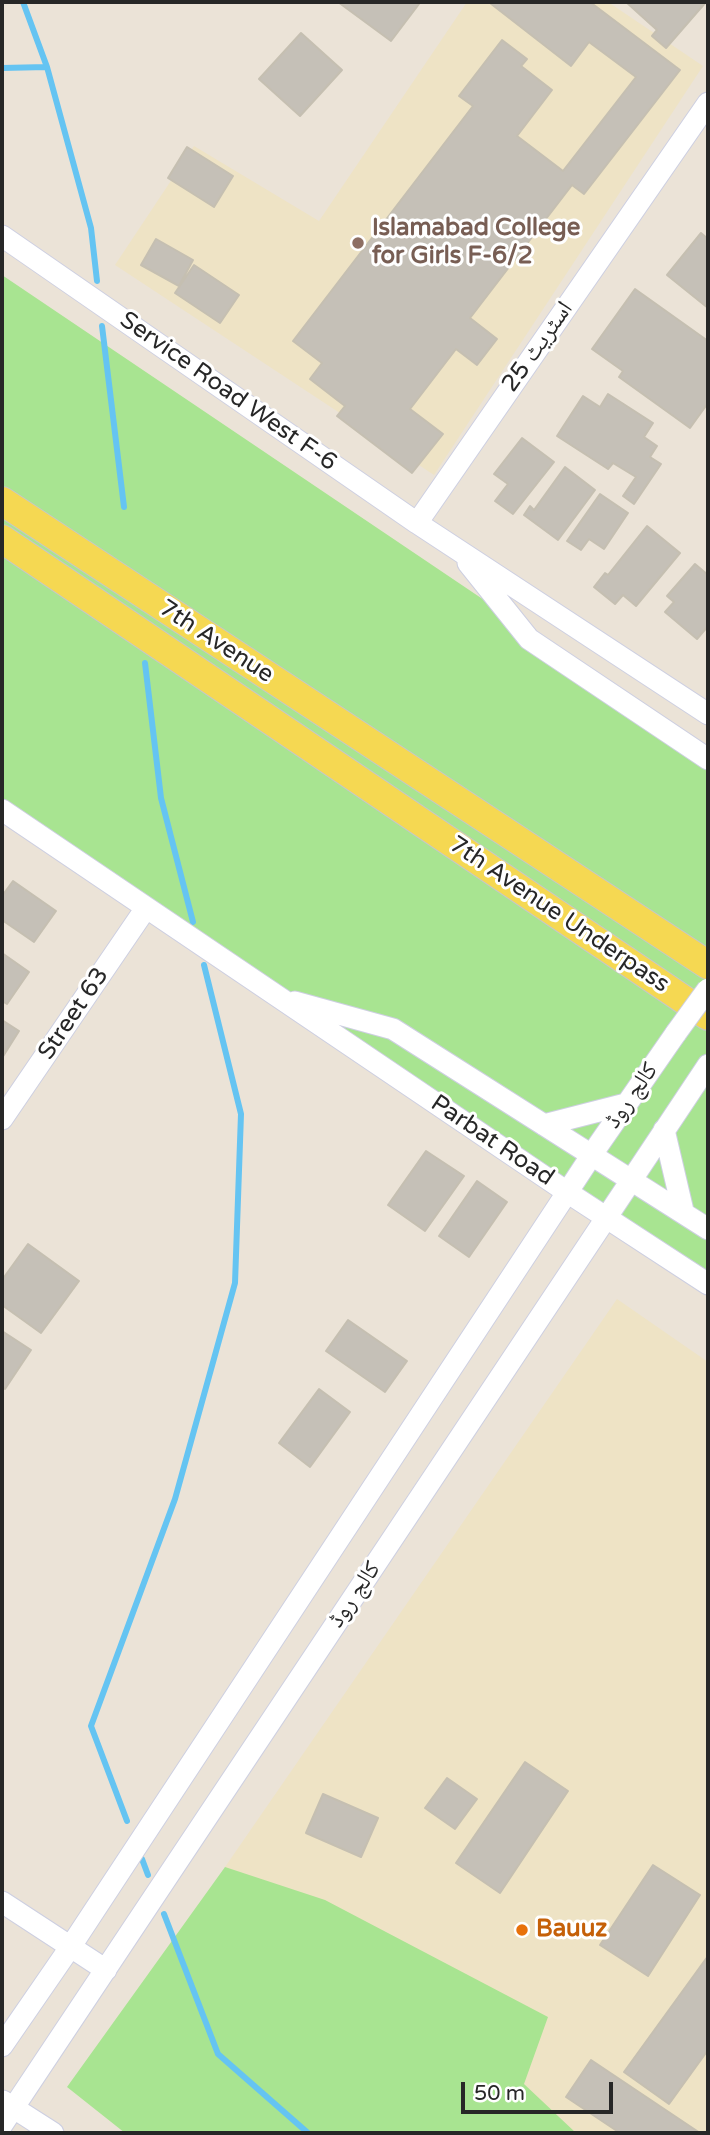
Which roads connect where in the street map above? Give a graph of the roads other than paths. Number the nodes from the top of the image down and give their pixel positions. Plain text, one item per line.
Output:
1 (708, 103) edge
2 (2, 236) edge
3 (2, 478) edge
4 (2, 501) edge
5 (34, 523) junction
6 (416, 523) junction
7 (7, 545) edge
8 (455, 547) junction
9 (708, 714) edge
10 (708, 759) edge
11 (430, 783) joint
12 (2, 810) edge
13 (409, 815) joint
14 (146, 908) junction
15 (708, 965) edge
16 (708, 989) edge
17 (277, 996) junction
18 (708, 1016) edge
19 (708, 1065) edge
20 (626, 1104) junction
21 (2, 1119) edge
22 (544, 1125) junction
23 (664, 1130) junction
24 (591, 1155) junction
25 (631, 1179) junction
26 (567, 1192) junction
27 (683, 1211) junction
28 (607, 1216) junction
29 (708, 1229) edge
30 (708, 1284) edge
31 (2, 1902) edge
32 (71, 1946) junction
33 (106, 1970) junction
34 (2, 2046) edge
35 (6, 2111) edge
36 (52, 2133) edge

1 - 6 street, اسٹریٹ 25
2 - 6 street, Service Road West F-6
3 - 5 main road
4 - 5 main road, 7th Avenue
5 - 11 main road, 7th Avenue
6 - 8 street, Service Road West F-6
7 - 13 main road, 7th Avenue
8 - 9 street, Service Road West F-6
8 - 10 street, Service Road West F-6
11 - 15 main road, 7th Avenue Underpass
12 - 14 street, Parbat Road
13 - 18 main road, 7th Avenue Underpass
14 - 17 street, Parbat Road
14 - 21 street, Street 63
16 - 20 street, کالج روڈ, bridge
17 - 22 street, Parbat Road
17 - 26 street, Parbat Road
19 - 23 street, کالج روڈ
20 - 22 street
20 - 24 street, کالج روڈ
22 - 24 street, Parbat Road
23 - 25 street, کالج روڈ
23 - 27 street
24 - 25 street, Parbat Road
24 - 26 street, کالج روڈ
25 - 27 street, Parbat Road
25 - 28 street, کالج روڈ
26 - 28 street, Parbat Road
26 - 32 street, کالج روڈ
27 - 29 street, Parbat Road
28 - 30 street, Parbat Road
28 - 33 street, کالج روڈ
31 - 32 street
32 - 33 street
32 - 34 street, کالج روڈ
33 - 35 street, کالج روڈ
35 - 36 street

